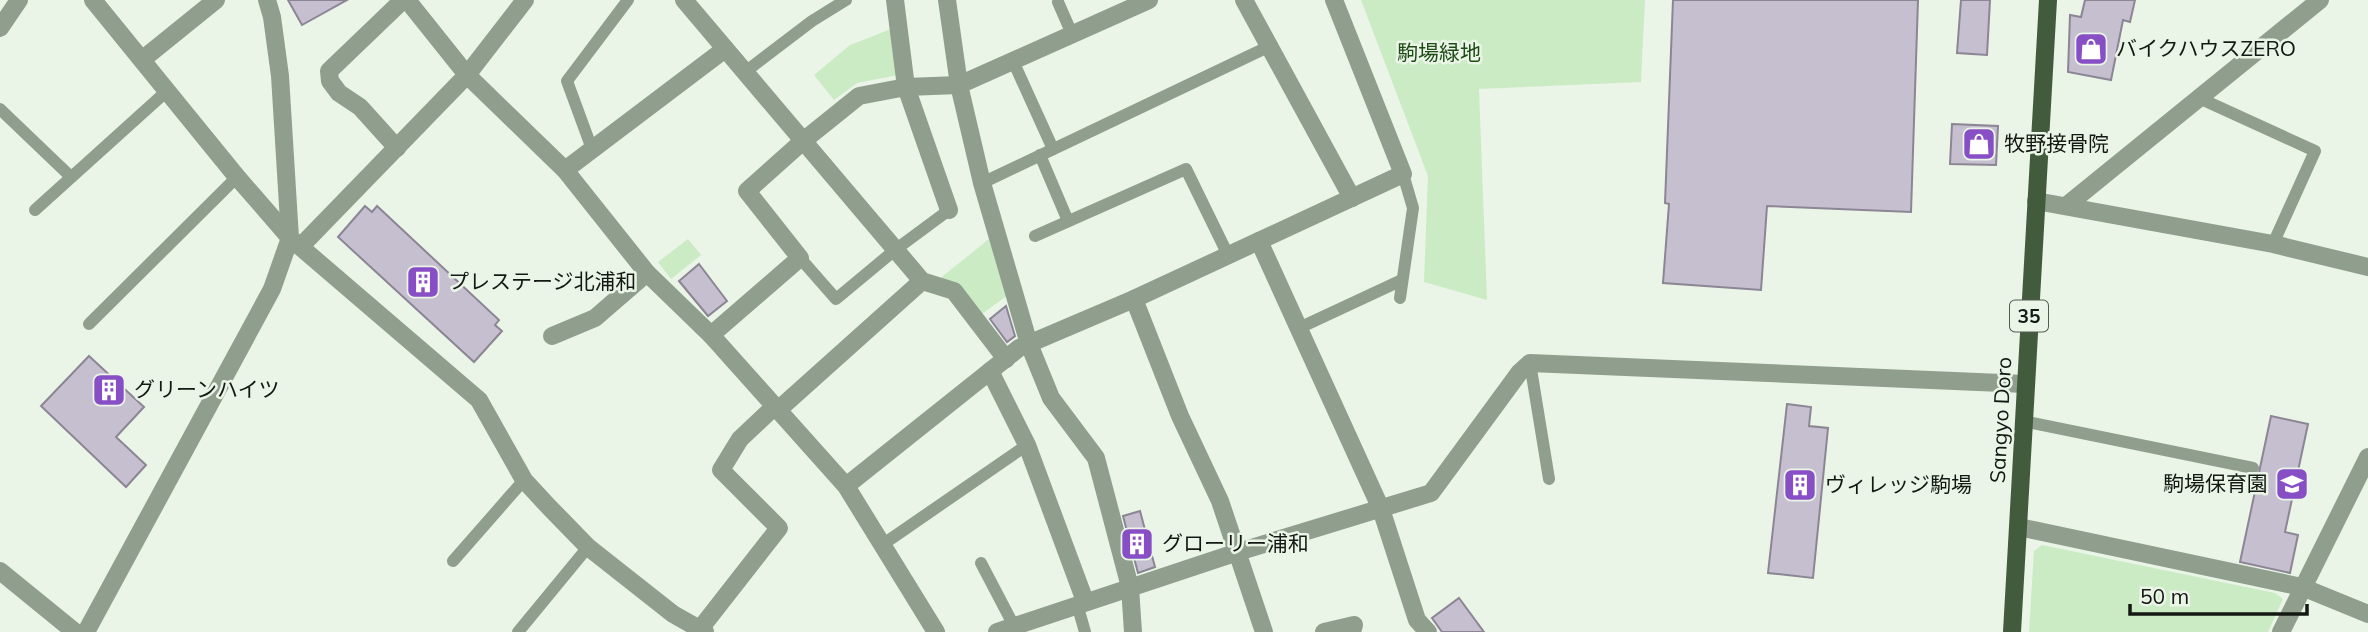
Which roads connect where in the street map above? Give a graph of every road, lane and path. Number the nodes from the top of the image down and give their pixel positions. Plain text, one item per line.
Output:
1 (19, 0) edge
2 (93, 0) edge
3 (216, 0) edge
4 (267, 0) edge
5 (405, 0) edge
6 (628, 0) edge
7 (846, 0) edge
8 (895, 0) edge
9 (947, 0) edge
10 (1146, 0) edge
11 (1244, 0) edge
12 (1334, 0) edge
13 (2048, 0) edge
14 (2320, 0) edge
15 (522, 2) edge
16 (690, 2) edge
17 (1058, 2) dead end
18 (0, 28) edge
19 (1072, 34) junction
20 (1270, 46) junction
21 (725, 49) junction
22 (143, 59) junction
23 (1013, 61) junction
24 (745, 72) junction
25 (467, 75) junction
26 (959, 85) junction
27 (906, 87) junction
28 (168, 90) junction
29 (2199, 99) junction
30 (0, 109) edge
31 (803, 141) junction
32 (397, 148) junction
33 (592, 149) junction
34 (1046, 152) junction
35 (565, 170) junction
36 (1403, 174) junction
37 (70, 176) junction
38 (237, 177) junction
39 (982, 183) junction
40 (1352, 198) junction
41 (2036, 201) junction
42 (2066, 206) junction
43 (35, 210) dead end
44 (949, 210) joint
45 (1068, 221) junction
46 (1035, 236) dead end
47 (1259, 241) junction
48 (295, 242) junction
49 (2273, 244) junction
50 (895, 250) junction
51 (1228, 255) junction
52 (800, 258) junction
53 (2368, 267) edge
54 (647, 273) junction
55 (1402, 280) junction
56 (922, 281) junction
57 (1400, 298) dead end
58 (1134, 299) junction
59 (89, 324) dead end
60 (1298, 328) junction
61 (711, 335) junction
62 (552, 336) dead end
63 (1029, 344) junction
64 (1006, 359) junction
65 (1530, 363) junction
66 (990, 371) junction
67 (2025, 384) junction
68 (776, 408) junction
69 (2023, 421) junction
70 (1027, 445) junction
71 (2368, 457) edge
72 (2253, 468) dead end
73 (1549, 479) dead end
74 (524, 480) junction
75 (846, 486) junction
76 (1381, 509) junction
77 (2019, 527) junction
78 (882, 545) junction
79 (588, 547) junction
80 (1238, 552) junction
81 (453, 561) dead end
82 (981, 564) dead end
83 (0, 571) edge
84 (1130, 587) junction
85 (2302, 587) junction
86 (1081, 603) junction
87 (2368, 614) edge
88 (1005, 629) edge
89 (702, 631) edge
90 (75, 632) edge
91 (86, 632) edge
92 (518, 632) edge
93 (936, 632) edge
94 (1085, 632) edge
95 (1133, 632) edge
96 (1264, 632) edge
97 (1325, 632) edge
98 (1352, 632) edge
99 (1428, 632) edge
100 (2012, 632) edge
101 (2281, 632) edge

1 - 18 street
2 - 22 street
3 - 22 street
4 - 48 street
5 - 25 street
5 - 32 street
6 - 33 lane
7 - 24 lane
8 - 27 street
9 - 26 street
10 - 19 street
11 - 20 street
12 - 36 street
13 - 41 main road, Sangyo Doro / 35
14 - 29 street
15 - 25 street
16 - 21 street
17 - 19 lane
19 - 23 street
20 - 34 lane
20 - 40 street
21 - 24 street
21 - 33 street
22 - 28 street
23 - 26 street
23 - 34 lane
24 - 31 street
25 - 32 street
25 - 35 street
26 - 27 street
26 - 39 street
27 - 31 street
27 - 44 street
28 - 37 lane
28 - 38 street
29 - 42 street
29 - 49 lane
30 - 37 lane
31 - 50 street
31 - 52 street
32 - 48 street
33 - 35 street
34 - 39 lane
34 - 45 lane
35 - 54 street
36 - 40 street
36 - 55 lane
37 - 43 lane
38 - 48 street
38 - 59 lane
39 - 63 street
40 - 47 street
41 - 42 street
41 - 67 main road, Sangyo Doro / 35
42 - 49 street
44 - 50 lane
45 - 46 lane
45 - 51 lane
47 - 51 street
47 - 60 street
48 - 74 street
48 - 91 street
49 - 53 street
50 - 52 lane
50 - 56 street
51 - 58 street
52 - 61 street
54 - 61 street
54 - 62 street
55 - 57 lane
55 - 60 lane
56 - 64 street
56 - 68 street
58 - 63 street
58 - 80 street
60 - 76 street
61 - 68 street
63 - 64 street
63 - 84 street
64 - 66 street
65 - 67 street
65 - 73 lane
65 - 76 street
66 - 70 street
66 - 75 street
67 - 69 main road, Sangyo Doro / 35
68 - 75 street
68 - 89 street
69 - 72 lane
69 - 77 main road, Sangyo Doro / 35
70 - 78 lane
70 - 86 street
71 - 85 street
74 - 79 street
74 - 81 lane
75 - 78 street
76 - 80 street
76 - 99 street
77 - 85 street
77 - 100 main road, Sangyo Doro / 35
78 - 93 street
79 - 89 street
79 - 92 lane
80 - 84 street
80 - 96 street
82 - 88 lane
83 - 90 street
84 - 86 street
84 - 95 street
85 - 87 street
85 - 101 street
86 - 88 street
86 - 94 lane
97 - 98 street

